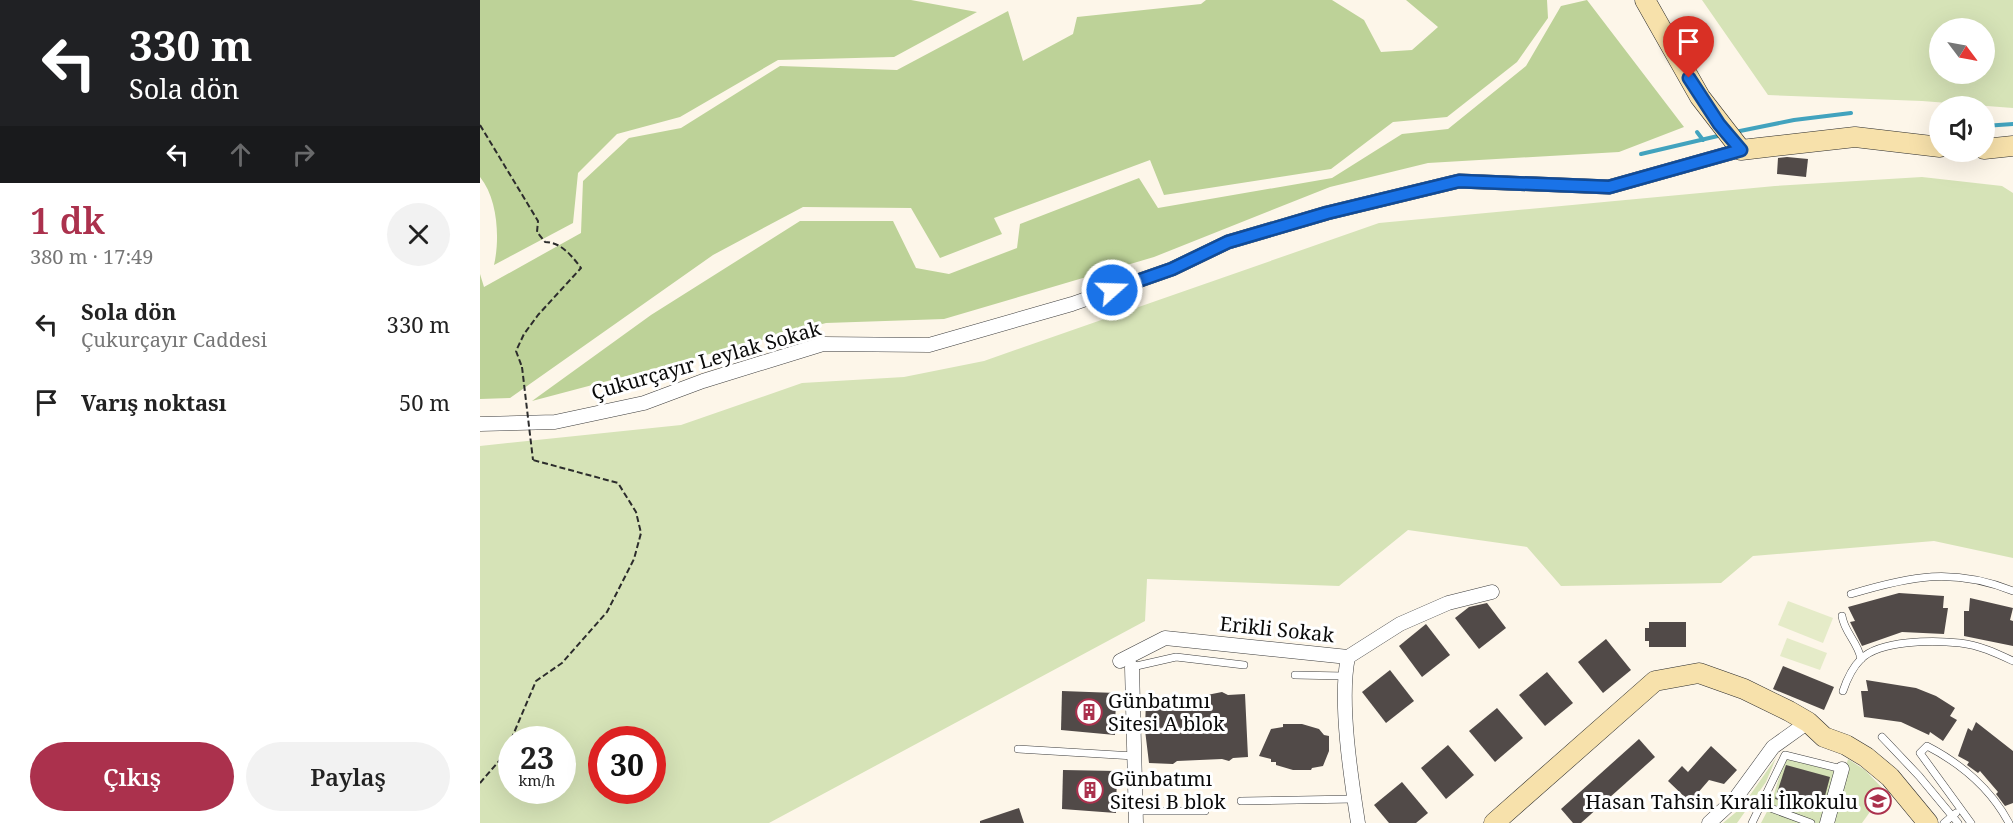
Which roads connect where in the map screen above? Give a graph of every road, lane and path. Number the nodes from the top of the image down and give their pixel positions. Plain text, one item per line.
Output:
1 (1645, 0) edge
2 (480, 125) edge
3 (1736, 146) junction
4 (1929, 146) edge
5 (2013, 146) edge
6 (1995, 148) edge
7 (480, 424) edge
8 (2013, 591) edge
9 (1492, 592) dead end
10 (1851, 594) dead end
11 (1842, 616) dead end
12 (1348, 657) junction
13 (1861, 659) junction
14 (2013, 661) edge
15 (1126, 664) junction
16 (1244, 665) dead end
17 (1295, 675) dead end
18 (1344, 675) junction
19 (1843, 691) dead end
20 (1808, 722) junction
21 (1882, 737) dead end
22 (1018, 749) dead end
23 (1134, 756) junction
24 (1842, 769) joint
25 (480, 783) edge
26 (1354, 799) junction
27 (1241, 801) dead end
28 (1762, 805) junction
29 (1960, 810) junction
30 (1205, 811) dead end
31 (1953, 816) junction
32 (1136, 817) edge
33 (1358, 823) edge
34 (1494, 823) edge
35 (1709, 823) edge
36 (1752, 823) edge
37 (1810, 823) edge
38 (1827, 823) edge
39 (1928, 823) edge
40 (1944, 823) edge
41 (1958, 823) edge
42 (1971, 823) edge
43 (2009, 823) edge

1 - 3 street
2 - 25 path, bridge
3 - 4 street
3 - 7 street, Çukurçayır Leylak Sokak
5 - 6 street
8 - 10 lane
9 - 12 street, Erikli Sokak
11 - 13 lane
12 - 15 street, Erikli Sokak
12 - 18 street
13 - 14 lane
13 - 19 lane
15 - 16 lane
15 - 23 street
17 - 18 lane
18 - 26 street
20 - 34 street
20 - 35 street
20 - 39 street
21 - 31 lane
22 - 23 lane
23 - 32 street
24 - 28 lane
24 - 38 street
26 - 27 lane
26 - 33 street
28 - 36 lane
28 - 37 lane
29 - 31 lane
29 - 42 lane
29 - 43 lane
30 - 32 lane
31 - 40 lane
31 - 41 lane

